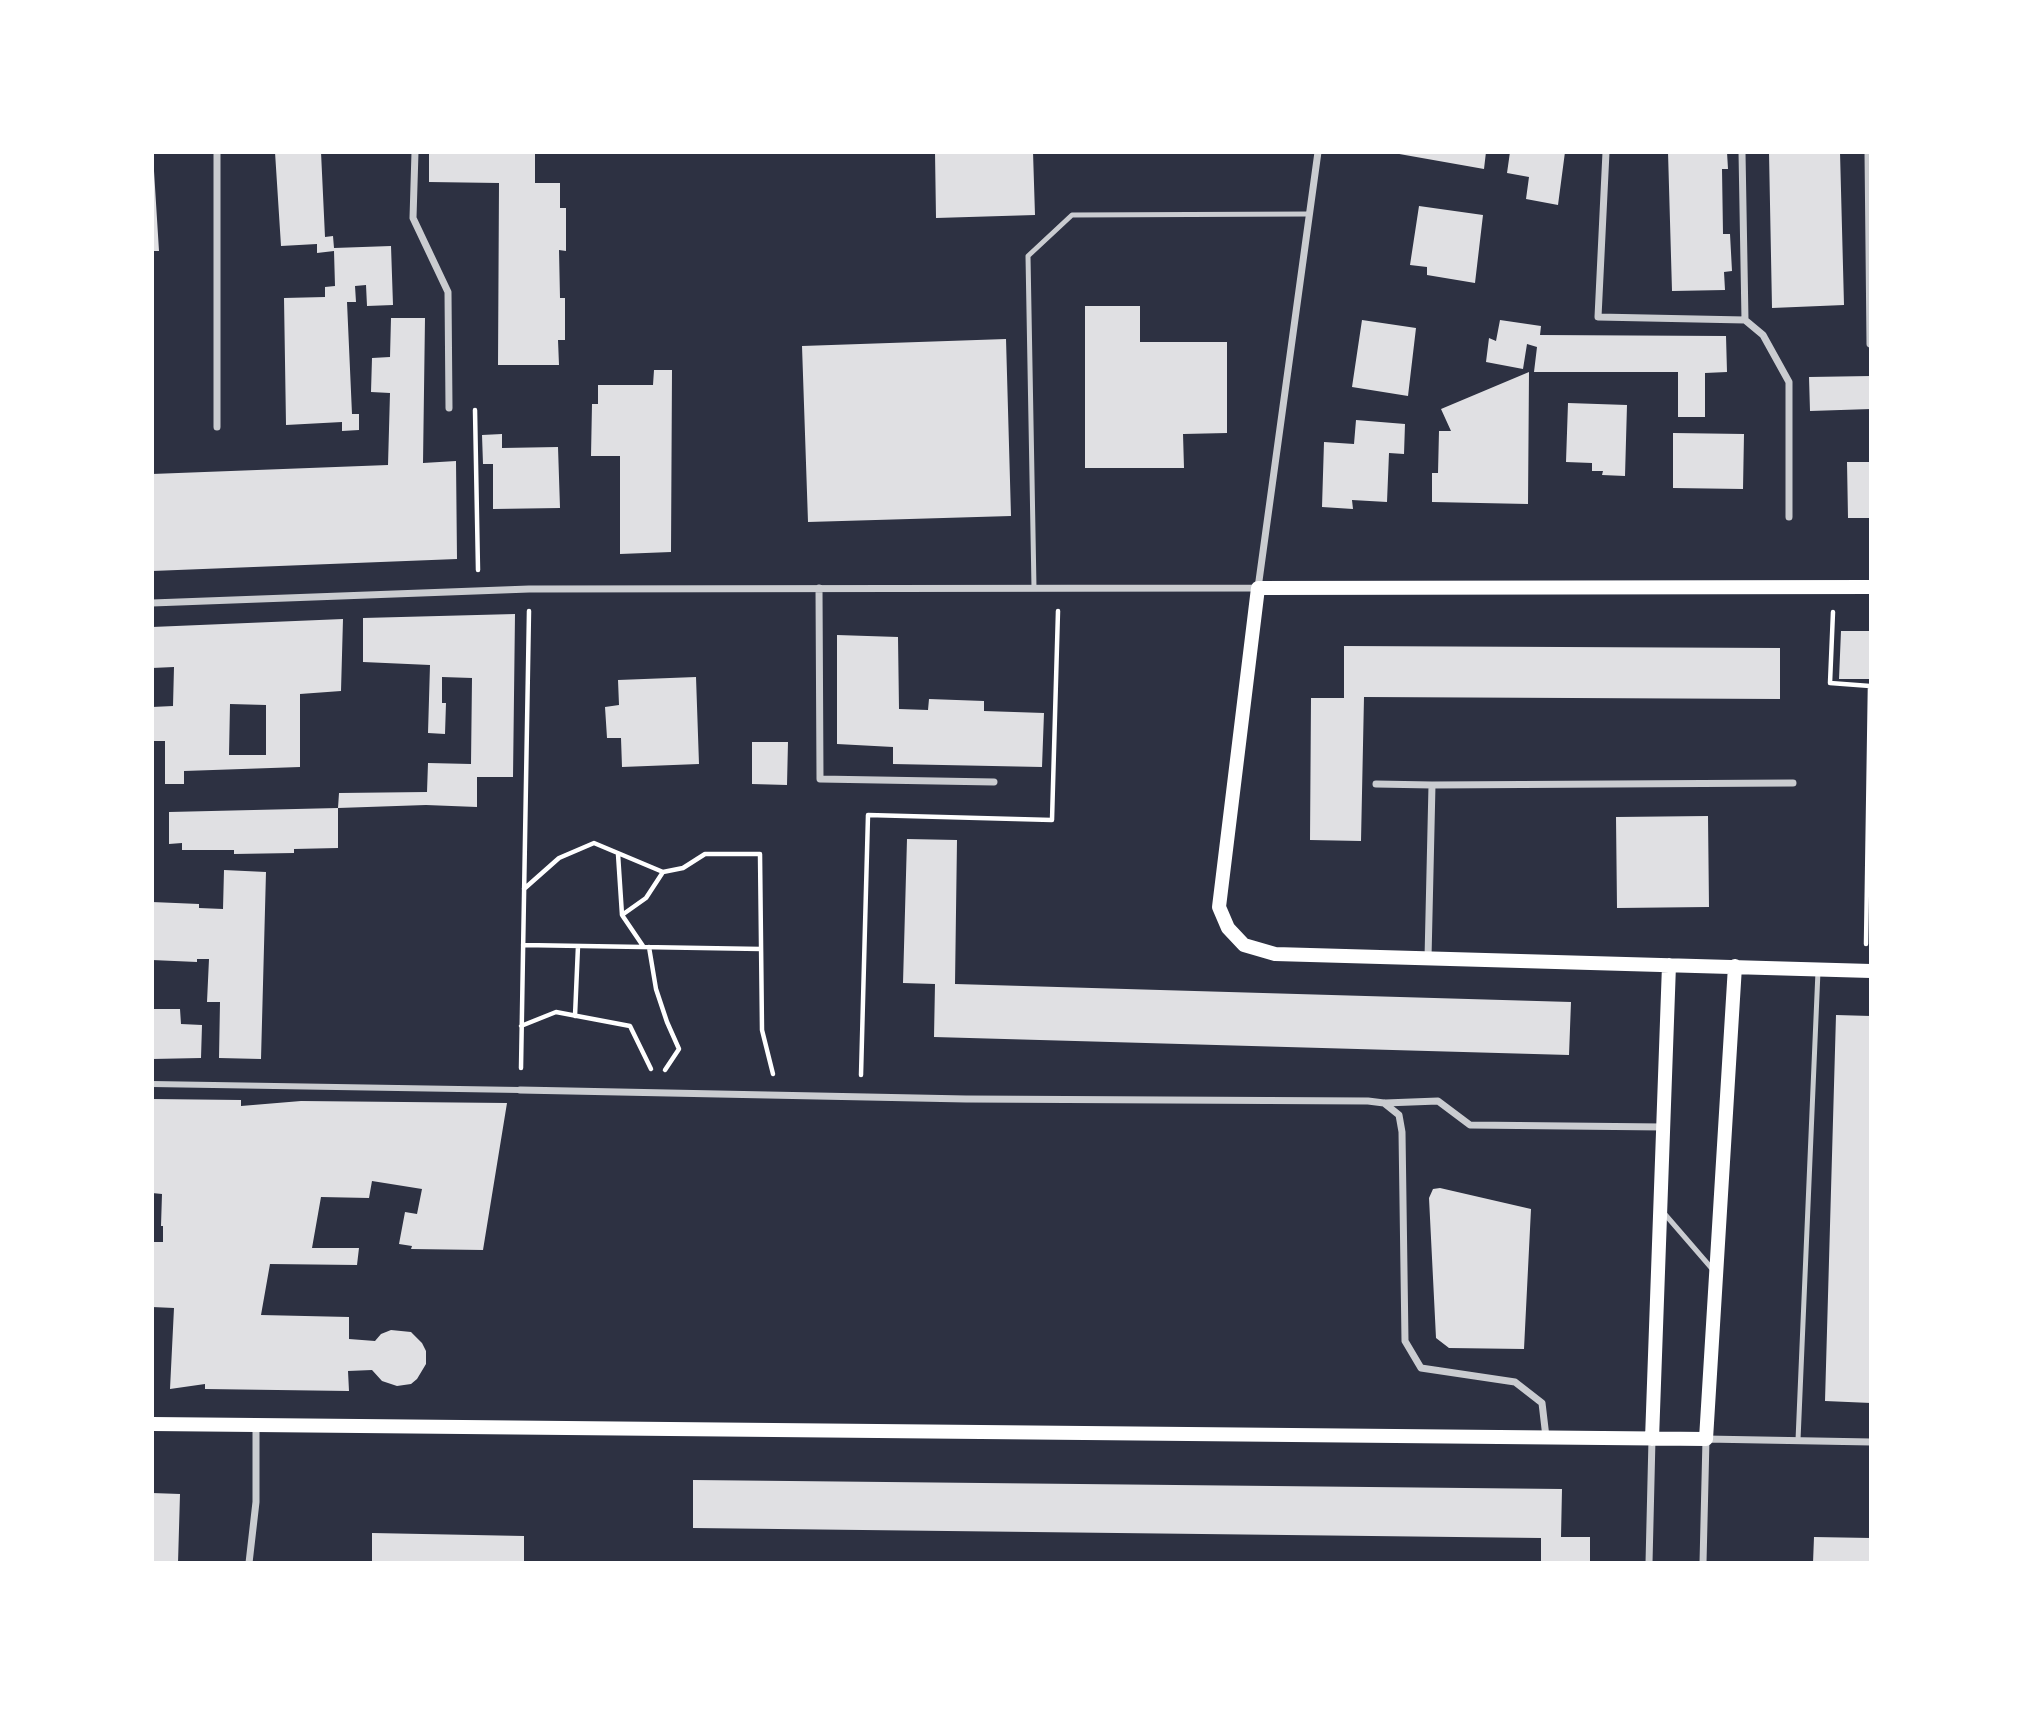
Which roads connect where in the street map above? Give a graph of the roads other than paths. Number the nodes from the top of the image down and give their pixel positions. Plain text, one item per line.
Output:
1 (217, 152) edge
2 (415, 152) edge
3 (1318, 152) edge
4 (1606, 152) edge
5 (1742, 152) edge
6 (1868, 152) edge
7 (1309, 214) junction
8 (1745, 320) junction
9 (1870, 344) edge
10 (449, 408) road end
11 (216, 427) dead end
12 (1789, 517) dead end
13 (1871, 587) edge
14 (818, 588) junction
15 (1034, 588) junction
16 (1258, 588) junction
17 (152, 603) edge
18 (994, 782) dead end
19 (1793, 783) dead end
20 (1376, 784) dead end
21 (1432, 785) junction
22 (1428, 958) junction
23 (1669, 965) junction
24 (1735, 966) junction
25 (1818, 970) junction
26 (1868, 971) edge
27 (152, 1084) edge
28 (520, 1090) joint
29 (1384, 1103) junction
30 (1663, 1127) junction
31 (1660, 1208) junction
32 (1716, 1273) junction
33 (152, 1424) edge
34 (256, 1427) junction
35 (1546, 1437) junction
36 (1652, 1439) junction
37 (1706, 1439) junction
38 (1798, 1440) junction
39 (1871, 1443) edge
40 (249, 1563) edge
41 (1650, 1563) edge
42 (1703, 1563) edge

1 - 11 street
2 - 10 street
3 - 7 street
4 - 8 street
5 - 8 street
6 - 9 street
7 - 15 lane
7 - 16 street
8 - 12 street
13 - 16 main road
14 - 15 street
14 - 17 street
14 - 18 street
15 - 16 street
16 - 22 main road
19 - 21 street
20 - 21 street
21 - 22 street
22 - 23 main road
23 - 24 main road
23 - 30 main road
24 - 25 main road
24 - 32 main road
25 - 26 main road
25 - 38 lane
27 - 28 street
28 - 29 street
29 - 30 street
29 - 35 street
30 - 31 main road
31 - 32 lane
31 - 36 main road
32 - 37 main road
33 - 34 main road
34 - 35 main road
34 - 40 street
35 - 36 main road
36 - 37 main road
36 - 41 street
37 - 38 street
37 - 42 street
38 - 39 street

